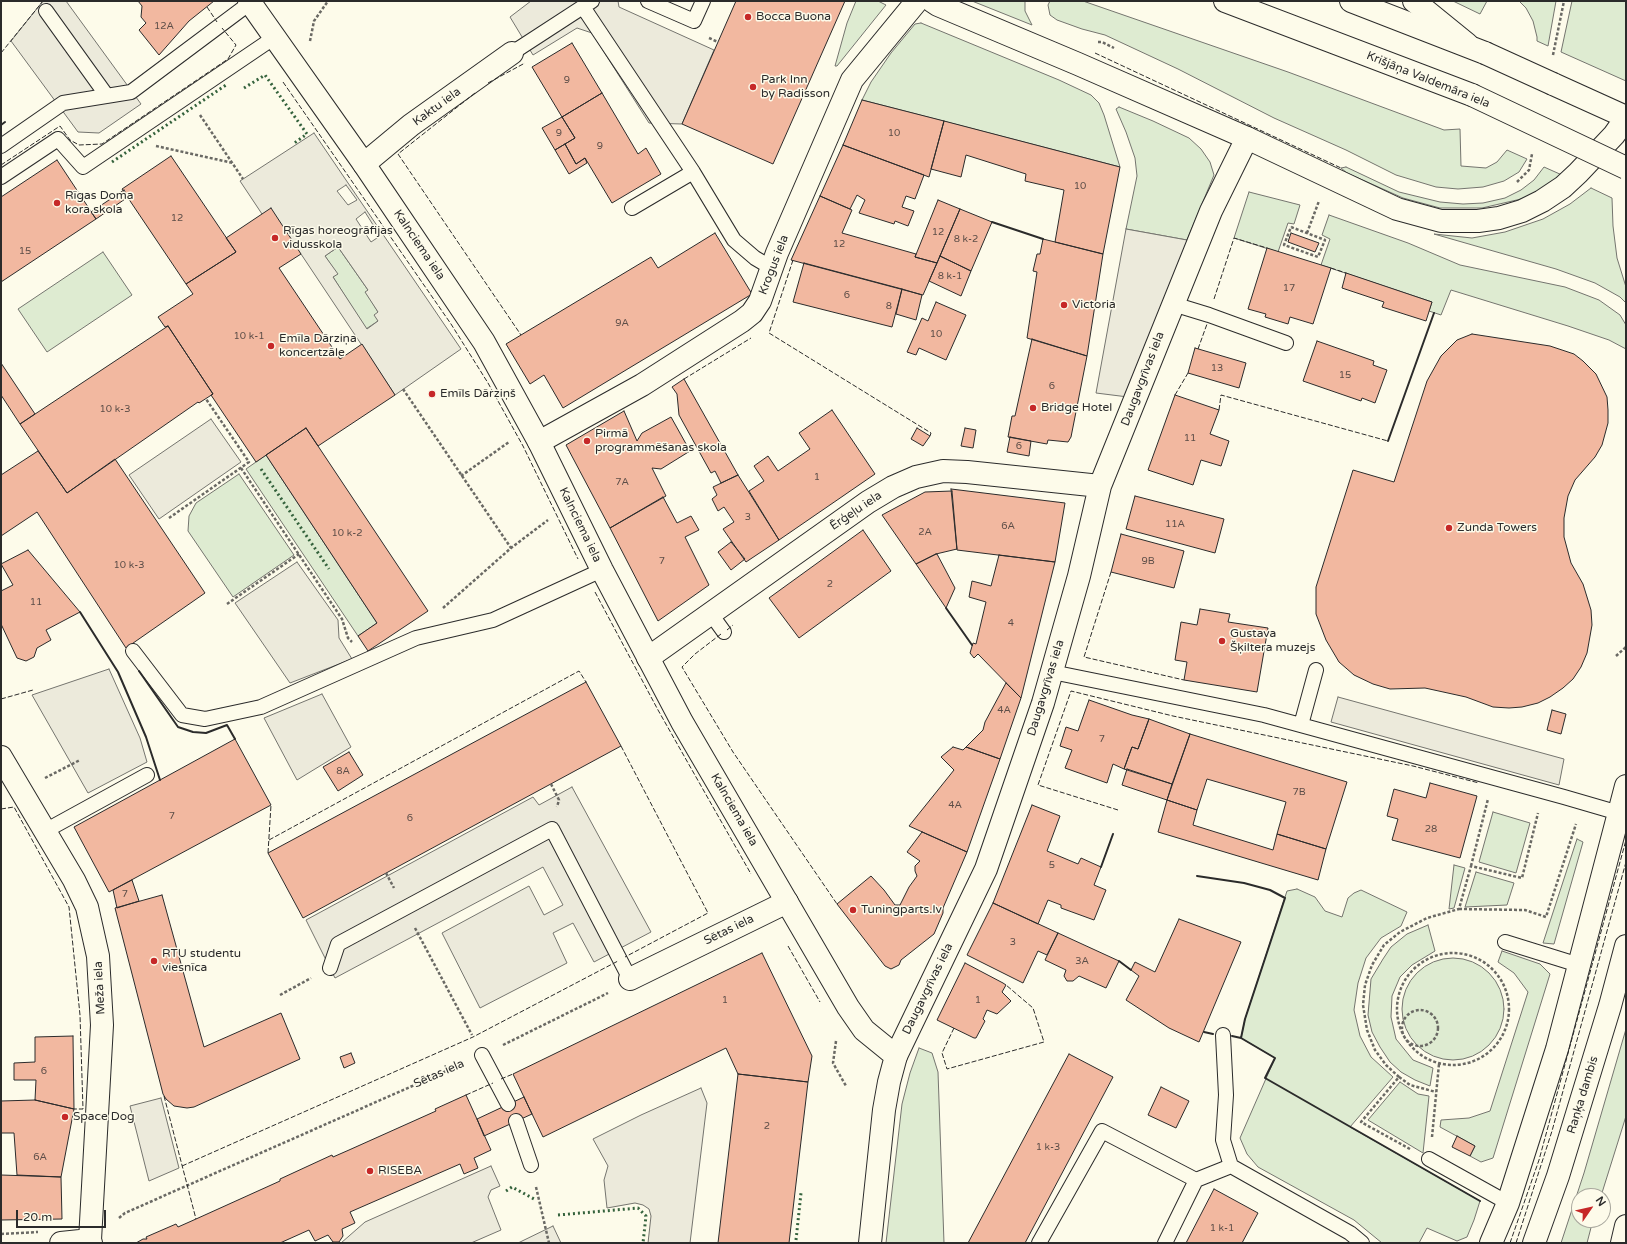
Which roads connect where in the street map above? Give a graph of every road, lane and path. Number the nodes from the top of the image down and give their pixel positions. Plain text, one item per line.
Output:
1 (328, 1) edge
2 (648, 1) edge
3 (703, 1) edge
4 (917, 1) edge
5 (932, 1) edge
6 (1225, 1) edge
7 (1351, 1) edge
8 (1414, 1) edge
9 (1564, 1) edge
10 (249, 2) edge
11 (587, 4) edge
12 (46, 11) dead end
13 (275, 37) junction
14 (310, 42) dead end
15 (1095, 42) dead end
16 (1116, 49) dead end
17 (1478, 50) junction
18 (512, 53) joint
19 (1553, 56) dead end
20 (108, 96) junction
21 (198, 112) dead end
22 (1626, 118) edge
23 (1247, 138) junction
24 (149, 144) dead end
25 (1, 146) edge
26 (1534, 147) dead end
27 (233, 163) junction
28 (364, 164) junction
29 (1626, 168) edge
30 (694, 172) junction
31 (1, 178) edge
32 (243, 179) dead end
33 (1515, 184) dead end
34 (1319, 200) dead end
35 (632, 208) dead end
36 (1307, 233) junction
37 (772, 268) junction
38 (1173, 304) junction
39 (1286, 343) dead end
40 (403, 389) dead end
41 (206, 399) dead end
42 (513, 440) dead end
43 (539, 442) junction
44 (241, 468) junction
45 (461, 476) junction
46 (1100, 486) junction
47 (552, 517) dead end
48 (169, 518) dead end
49 (511, 548) junction
50 (299, 554) junction
51 (602, 570) junction
52 (227, 604) dead end
53 (711, 614) junction
54 (724, 632) dead end
55 (416, 638) junction
56 (1626, 647) edge
57 (133, 651) dead end
58 (1616, 656) dead end
59 (648, 658) junction
60 (365, 661) junction
61 (1316, 670) dead end
62 (1052, 672) junction
63 (1301, 725) junction
64 (1, 757) edge
65 (80, 760) dead end
66 (147, 774) dead end
67 (1626, 786) edge
68 (21, 790) junction
69 (1489, 794) dead end
70 (1539, 809) dead end
71 (1619, 813) junction
72 (1577, 821) dead end
73 (45, 831) junction
74 (1471, 866) junction
75 (386, 873) dead end
76 (787, 902) junction
77 (404, 907) junction
78 (1458, 909) junction
79 (1504, 942) dead end
80 (1626, 946) edge
81 (1579, 965) junction
82 (330, 968) joint
83 (630, 979) junction
84 (280, 996) dead end
85 (1223, 1035) dead end
86 (1403, 1037) junction
87 (836, 1041) dead end
88 (482, 1055) junction
89 (896, 1056) junction
90 (1439, 1064) junction
91 (1399, 1077) junction
92 (846, 1086) dead end
93 (1436, 1092) junction
94 (508, 1104) dead end
95 (516, 1121) dead end
96 (1429, 1160) junction
97 (531, 1165) joint
98 (1231, 1166) junction
99 (1196, 1180) junction
100 (1508, 1203) junction
101 (1626, 1226) edge
102 (90, 1242) edge
103 (61, 1243) edge
104 (549, 1243) edge
105 (870, 1243) edge
106 (1039, 1243) edge
107 (1165, 1243) edge
108 (1362, 1243) edge
109 (1491, 1243) edge
110 (1534, 1243) edge
111 (1622, 1243) edge

1 - 14 path
2 - 3 lane
4 - 37 street, Krogus iela
5 - 23 street
6 - 29 street, Krišjāņa Valdemāra iela, bridge
7 - 17 street
8 - 17 street
9 - 19 path
10 - 13 street, Kalnciema iela
10 - 20 lane
11 - 18 lane
11 - 30 lane
12 - 20 lane
13 - 28 street, Kalnciema iela
13 - 31 lane
15 - 16 path
17 - 22 street, bridge
18 - 28 street, Kaktu iela
20 - 25 lane
21 - 27 path
22 - 23 street
23 - 38 street, Daugavgrīvas iela
24 - 27 path
26 - 33 path
27 - 32 path
28 - 43 street, Kalnciema iela
30 - 35 lane
30 - 37 lane
34 - 36 path
36 - 36 path
37 - 43 street, Krogus iela
38 - 39 lane
38 - 46 street, Daugavgrīvas iela
40 - 45 path
41 - 44 path
42 - 45 path
43 - 51 street, Kalnciema iela
44 - 48 path
44 - 50 path
45 - 49 path
46 - 53 street, Ērģeļu iela
46 - 62 street, Daugavgrīvas iela
47 - 49 path
49 - 55 path
50 - 52 path
50 - 60 path
51 - 55 lane
51 - 59 street, Kalnciema iela
53 - 54 lane
53 - 59 street, Ērģeļu iela
55 - 60 lane
56 - 58 path
57 - 60 lane
59 - 76 street, Kalnciema iela
61 - 63 lane
62 - 63 lane
62 - 89 street, Daugavgrīvas iela
63 - 71 lane
64 - 68 street, Meža iela
65 - 68 path
66 - 73 lane
67 - 71 street
68 - 73 street, Meža iela
69 - 74 path
70 - 74 path
71 - 81 street
72 - 78 path
73 - 102 street, Meža iela
74 - 78 path
75 - 77 path
76 - 83 street, Sētas iela
76 - 89 street, Kalnciema iela
77 - 82 lane
77 - 83 lane
77 - 88 path
78 - 91 path
79 - 81 lane
80 - 110 street, Raņķa dambis
81 - 100 street
82 - 84 path
83 - 88 path, Sētas iela
85 - 98 lane
86 - 86 path
86 - 90 path
86 - 90 path
87 - 92 path
88 - 94 lane
88 - 102 path, Sētas iela
89 - 105 street, Daugavgrīvas iela
90 - 93 path
91 - 93 path
91 - 96 path
93 - 96 path
95 - 97 lane
96 - 100 lane
97 - 104 path
98 - 99 lane
98 - 108 lane
99 - 106 lane
99 - 107 lane
100 - 109 street
101 - 111 street
102 - 103 street

